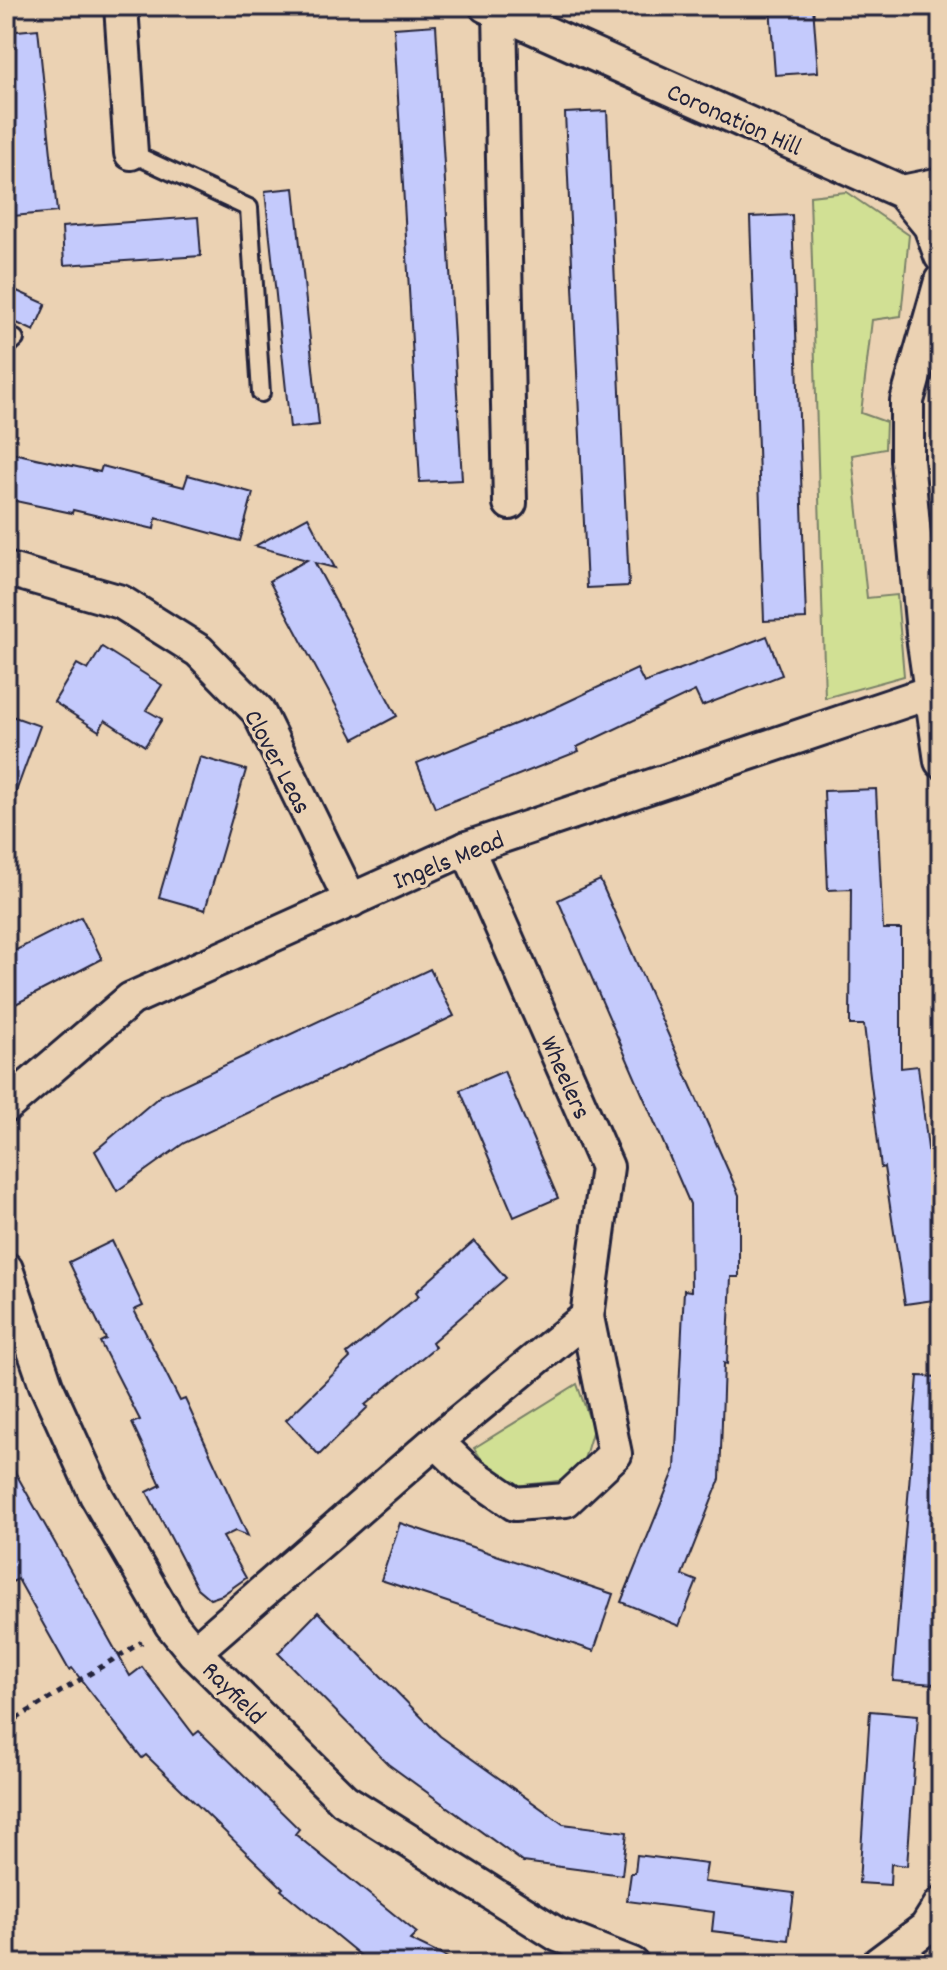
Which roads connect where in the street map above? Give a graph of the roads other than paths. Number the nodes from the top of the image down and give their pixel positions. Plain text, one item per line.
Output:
1 (121, 6) edge
2 (493, 9) edge
3 (131, 153) joint
4 (941, 184) edge
5 (902, 192) junction
6 (941, 256) edge
7 (941, 281) edge
8 (261, 393) dead end
9 (510, 503) dead end
10 (6, 569) edge
11 (933, 642) edge
12 (931, 692) junction
13 (941, 761) edge
14 (467, 848) junction
15 (351, 901) junction
16 (6, 1106) edge
17 (6, 1269) edge
18 (587, 1317) junction
19 (436, 1441) junction
20 (194, 1652) junction
21 (941, 1904) edge
22 (632, 1964) edge
23 (878, 1964) edge

1 - 3 street
2 - 5 street, Coronation Hill
2 - 9 street, Coronation Hill
3 - 8 lane
4 - 5 street
5 - 6 street, Coronation Hill
7 - 11 street
10 - 15 street, Clover Leas
11 - 12 street
12 - 13 street
12 - 14 street, Ingels Mead
14 - 15 street, Ingels Mead
14 - 18 street, Wheelers
15 - 16 street, Ingels Mead
17 - 20 street, Rayfield
18 - 19 street
18 - 19 street, Wheelers
19 - 20 street
20 - 22 street, Rayfield
21 - 23 street

